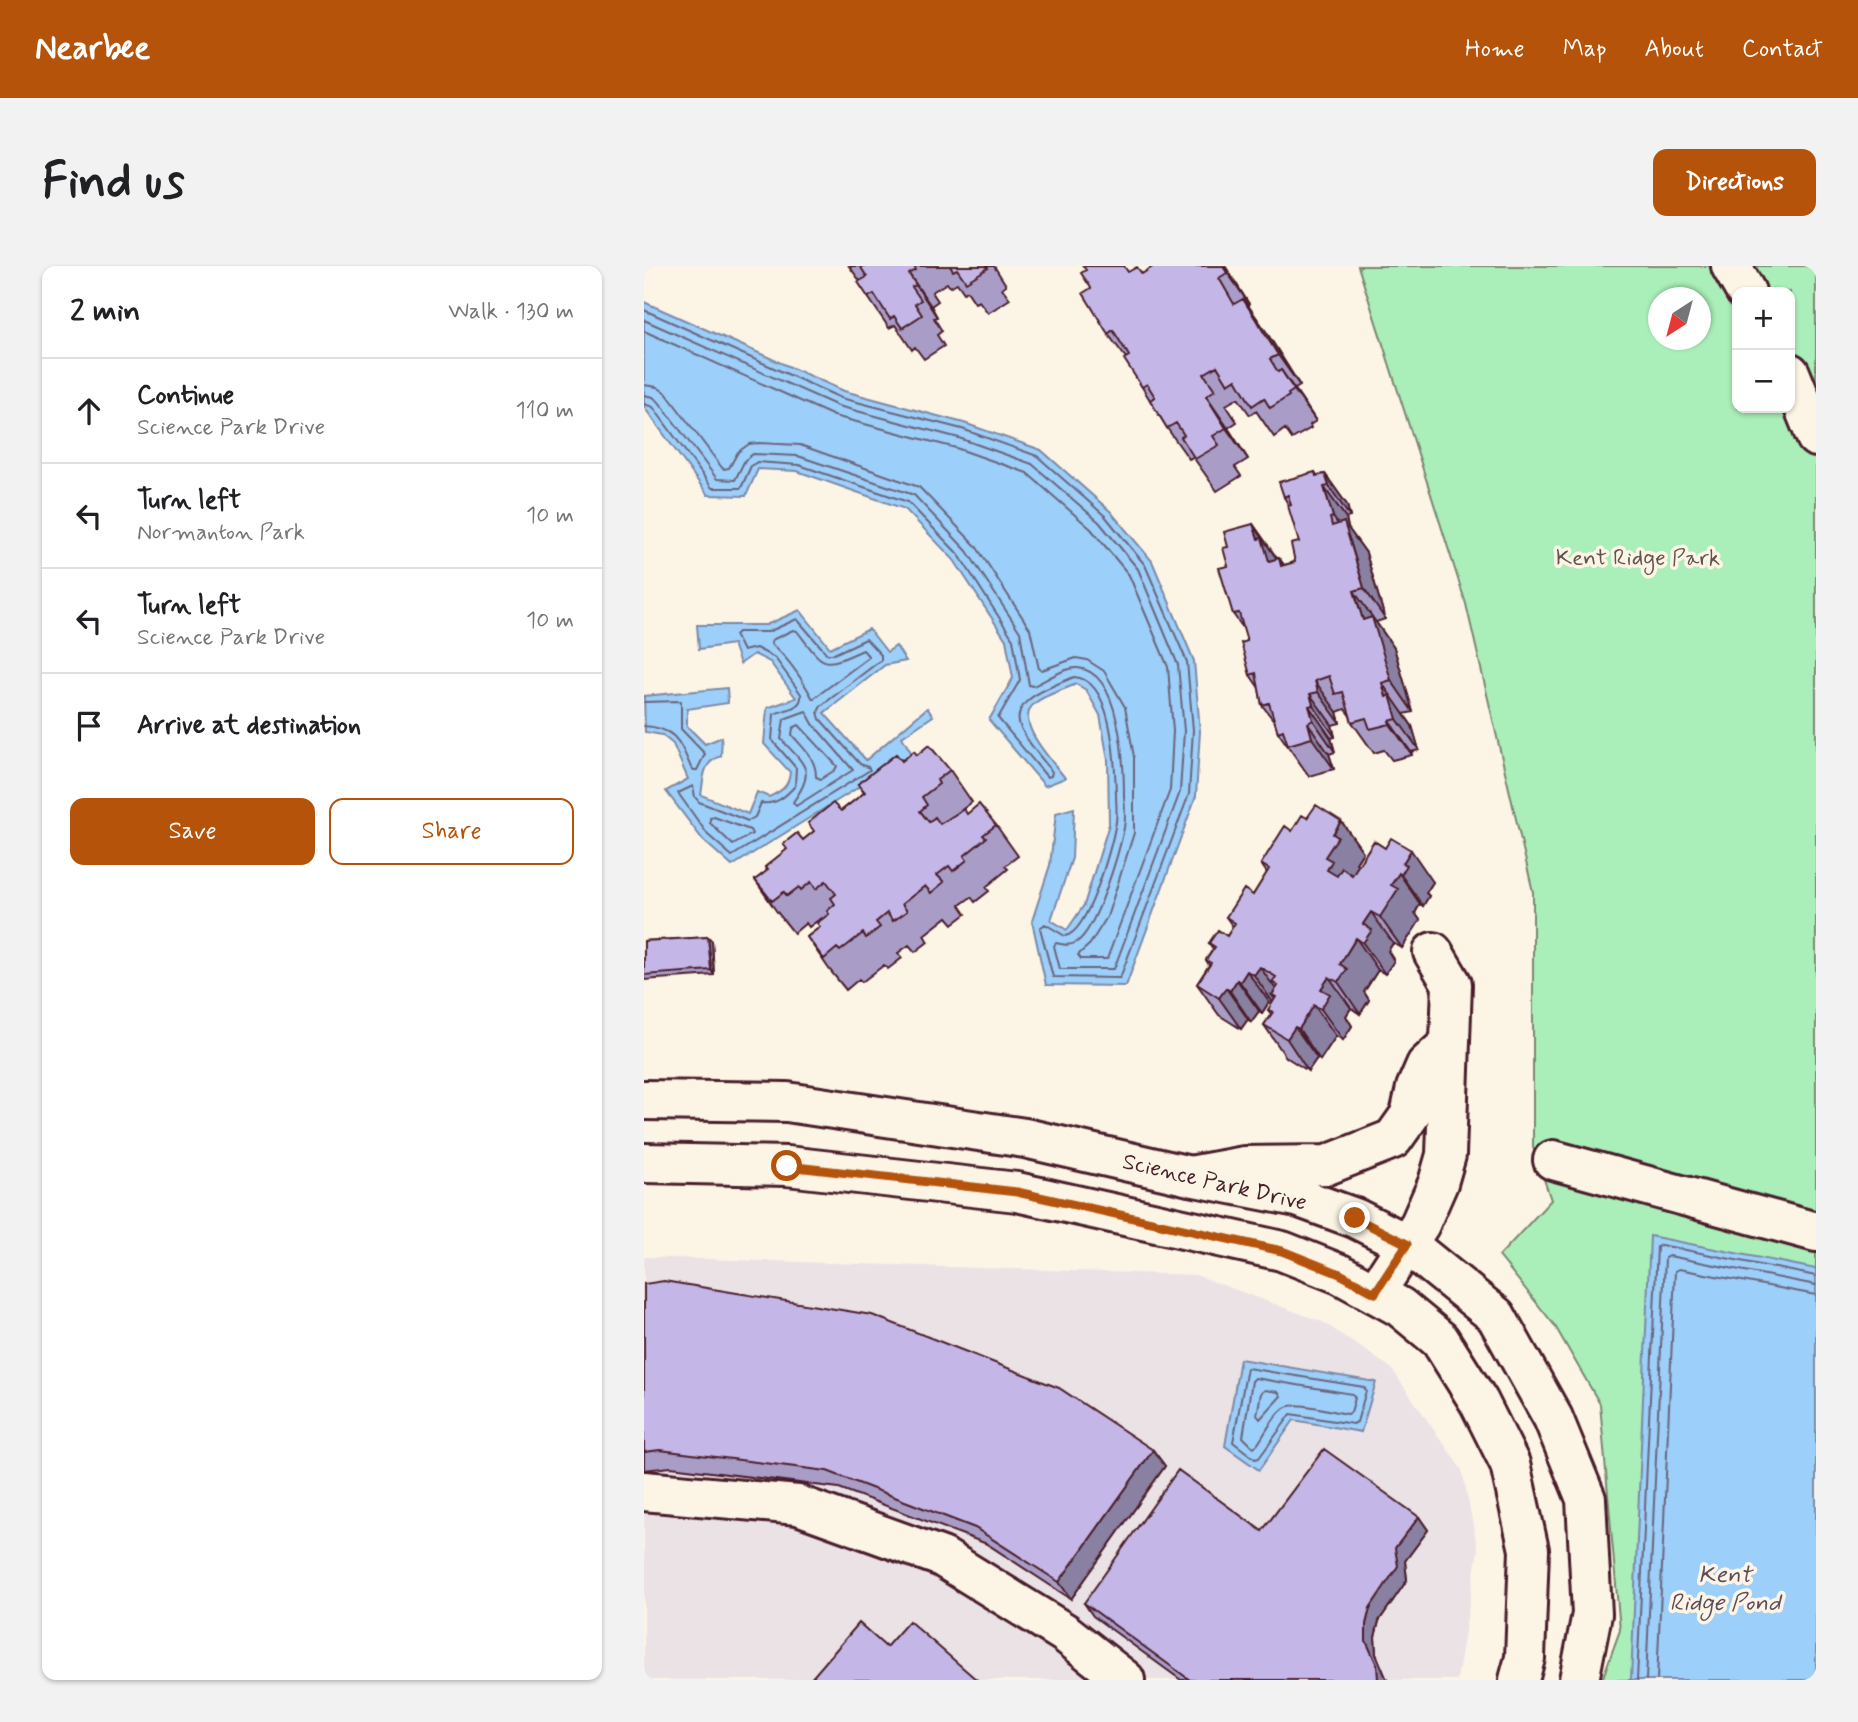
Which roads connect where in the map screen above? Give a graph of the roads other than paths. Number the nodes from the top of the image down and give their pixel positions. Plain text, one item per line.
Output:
1 (1731, 266) edge
2 (1743, 287) edge
3 (1795, 386) edge
4 (1816, 438) edge
5 (1433, 952) dead end
6 (1449, 1044) junction
7 (644, 1100) edge
8 (1553, 1160) dead end
9 (644, 1163) edge
10 (1190, 1176) junction
11 (1816, 1232) edge
12 (1407, 1244) junction
13 (1375, 1293) junction
14 (644, 1490) edge
15 (1125, 1680) edge
16 (1519, 1680) edge
17 (1579, 1680) edge

1 - 2 main road
3 - 4 main road
5 - 6 main road
6 - 10 main road
6 - 12 main road
7 - 10 main road, Science Park Drive
8 - 11 main road
9 - 13 main road
10 - 12 main road, Science Park Drive
12 - 13 main road
12 - 17 main road, Science Park Drive
13 - 16 main road
14 - 15 main road

